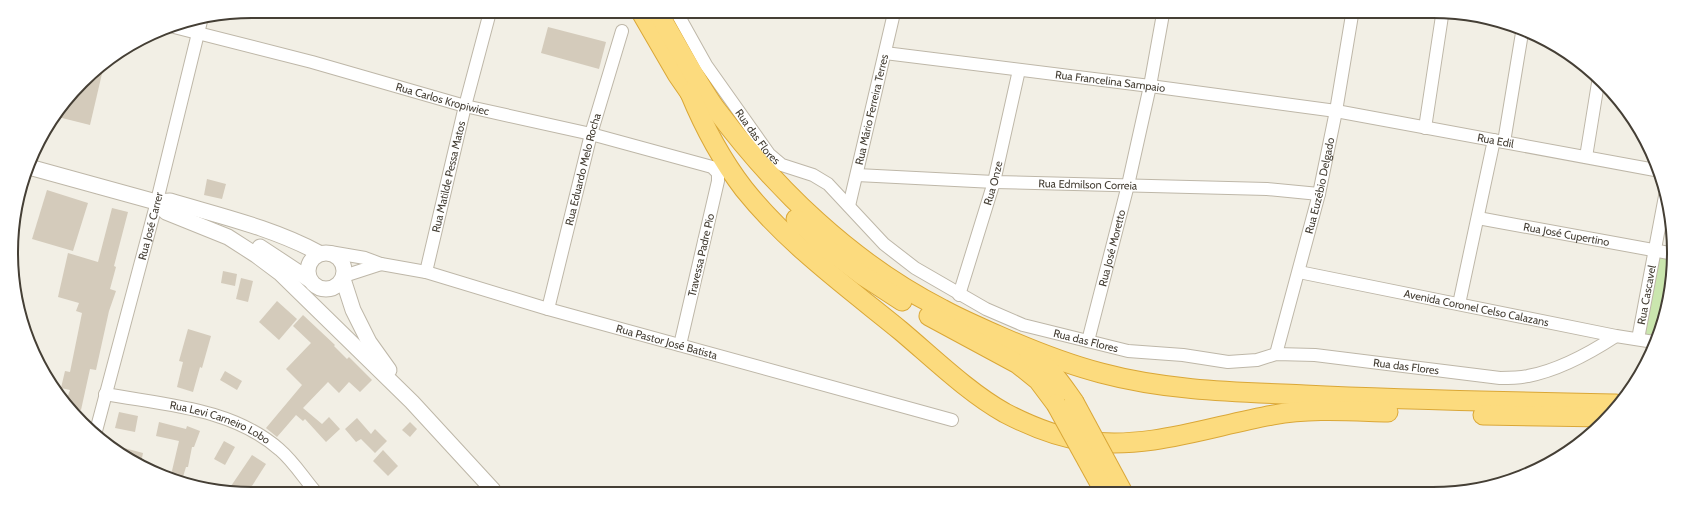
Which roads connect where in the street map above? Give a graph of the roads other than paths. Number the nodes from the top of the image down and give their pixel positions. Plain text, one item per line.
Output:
1 (488, 18) edge
2 (644, 18) edge
3 (662, 18) edge
4 (680, 18) edge
5 (893, 18) edge
6 (1161, 18) edge
7 (1352, 18) edge
8 (1442, 19) edge
9 (188, 27) edge
10 (199, 27) edge
11 (622, 32) dead end
12 (1521, 36) edge
13 (885, 53) junction
14 (1019, 70) junction
15 (1150, 86) junction
16 (1597, 86) edge
17 (690, 93) junction
18 (465, 106) junction
19 (1336, 111) junction
20 (1425, 128) junction
21 (591, 134) junction
22 (1499, 141) junction
23 (1586, 157) junction
24 (712, 167) joint
25 (34, 168) edge
26 (1652, 169) edge
27 (857, 175) junction
28 (994, 182) junction
29 (1128, 185) junction
30 (1319, 194) junction
31 (156, 202) junction
32 (849, 206) junction
33 (1663, 210) edge
34 (1478, 218) junction
35 (228, 237) junction
36 (1656, 251) junction
37 (324, 253) junction
38 (1667, 253) edge
39 (381, 264) junction
40 (426, 272) junction
41 (1299, 272) junction
42 (344, 277) junction
43 (314, 284) junction
44 (959, 295) junction
45 (307, 299) junction
46 (1460, 304) junction
47 (548, 308) junction
48 (940, 308) junction
49 (1616, 336) junction
50 (1638, 339) junction
51 (1088, 341) junction
52 (1649, 341) edge
53 (680, 345) junction
54 (1276, 354) junction
55 (105, 394) junction
56 (412, 402) junction
57 (1065, 403) junction
58 (1612, 404) edge
59 (1599, 417) edge
60 (952, 420) dead end
61 (97, 428) edge
62 (311, 487) edge
63 (490, 487) edge
64 (1102, 487) edge
65 (1119, 487) edge

1 - 18 street, Rua Matilde Pessa Matos
2 - 17 highway
3 - 48 highway
4 - 32 street, Rua das Flores
5 - 13 street, Rua Mário Ferreira Terres
6 - 15 street, Rua José Moretto
7 - 19 street, Rua Euzébio Delgado
8 - 20 street
9 - 10 street, Rua Carlos Kropiwiec
10 - 18 street, Rua Carlos Kropiwiec
10 - 31 street, Rua José Carrer
11 - 21 street, Rua Eduardo Melo Rocha
12 - 22 street
13 - 14 street, Rua Francelina Sampaio
13 - 27 street, Rua Mário Ferreira Terres
14 - 15 street, Rua Francelina Sampaio
14 - 28 street, Rua Onze
15 - 19 street, Rua Francelina Sampaio
15 - 29 street, Rua José Moretto
16 - 23 street
17 - 57 highway
17 - 59 highway
18 - 21 street, Rua Carlos Kropiwiec
18 - 40 street, Rua Matilde Pessa Matos
19 - 20 street, Rua Edil
19 - 30 street, Rua Euzébio Delgado
20 - 22 street, Rua Edil
21 - 24 street, Rua Carlos Kropiwiec
21 - 47 street, Rua Eduardo Melo Rocha
22 - 23 street, Rua Edil
22 - 34 street
23 - 26 street, Rua Edil
24 - 53 street, Travessa Padre Pio
25 - 31 street
27 - 28 street, Rua Edmilson Correia
27 - 32 street, Rua Mário Ferreira Terres
28 - 29 street, Rua Edmilson Correia
28 - 44 street, Rua Onze
29 - 30 street, Rua Edmilson Correia
29 - 51 street, Rua José Moretto
30 - 41 street, Rua Euzébio Delgado
31 - 35 street
31 - 37 street
31 - 55 street, Rua José Carrer
32 - 44 street, Rua das Flores
33 - 36 street, Rua Cascavel
34 - 36 street, Rua José Cupertino
34 - 46 street
35 - 43 street
35 - 45 street
36 - 38 street, Rua José Cupertino
36 - 50 street, Rua Cascavel
37 - 39 street, Rua Pastor José Batista
37 - 42 street
37 - 43 street
39 - 40 street, Rua Pastor José Batista
39 - 42 street, Rua Pastor José Batista
40 - 47 street, Rua Pastor José Batista
41 - 46 street, Avenida Coronel Celso Calazans
41 - 54 street, Rua Euzébio Delgado
42 - 43 street
42 - 56 street
43 - 45 street
44 - 51 street, Rua das Flores
45 - 56 street
46 - 49 street, Avenida Coronel Celso Calazans
47 - 53 street, Rua Pastor José Batista
48 - 57 highway
48 - 58 highway
49 - 50 street, Avenida Coronel Celso Calazans
49 - 54 street, Rua das Flores
50 - 52 street, Avenida Coronel Celso Calazans
51 - 54 street, Rua das Flores
53 - 60 street, Rua Pastor José Batista
55 - 61 street, Rua José Carrer
55 - 62 street, Rua Levi Carneiro Lobo
56 - 63 street
57 - 64 highway, bridge
57 - 65 highway, bridge

